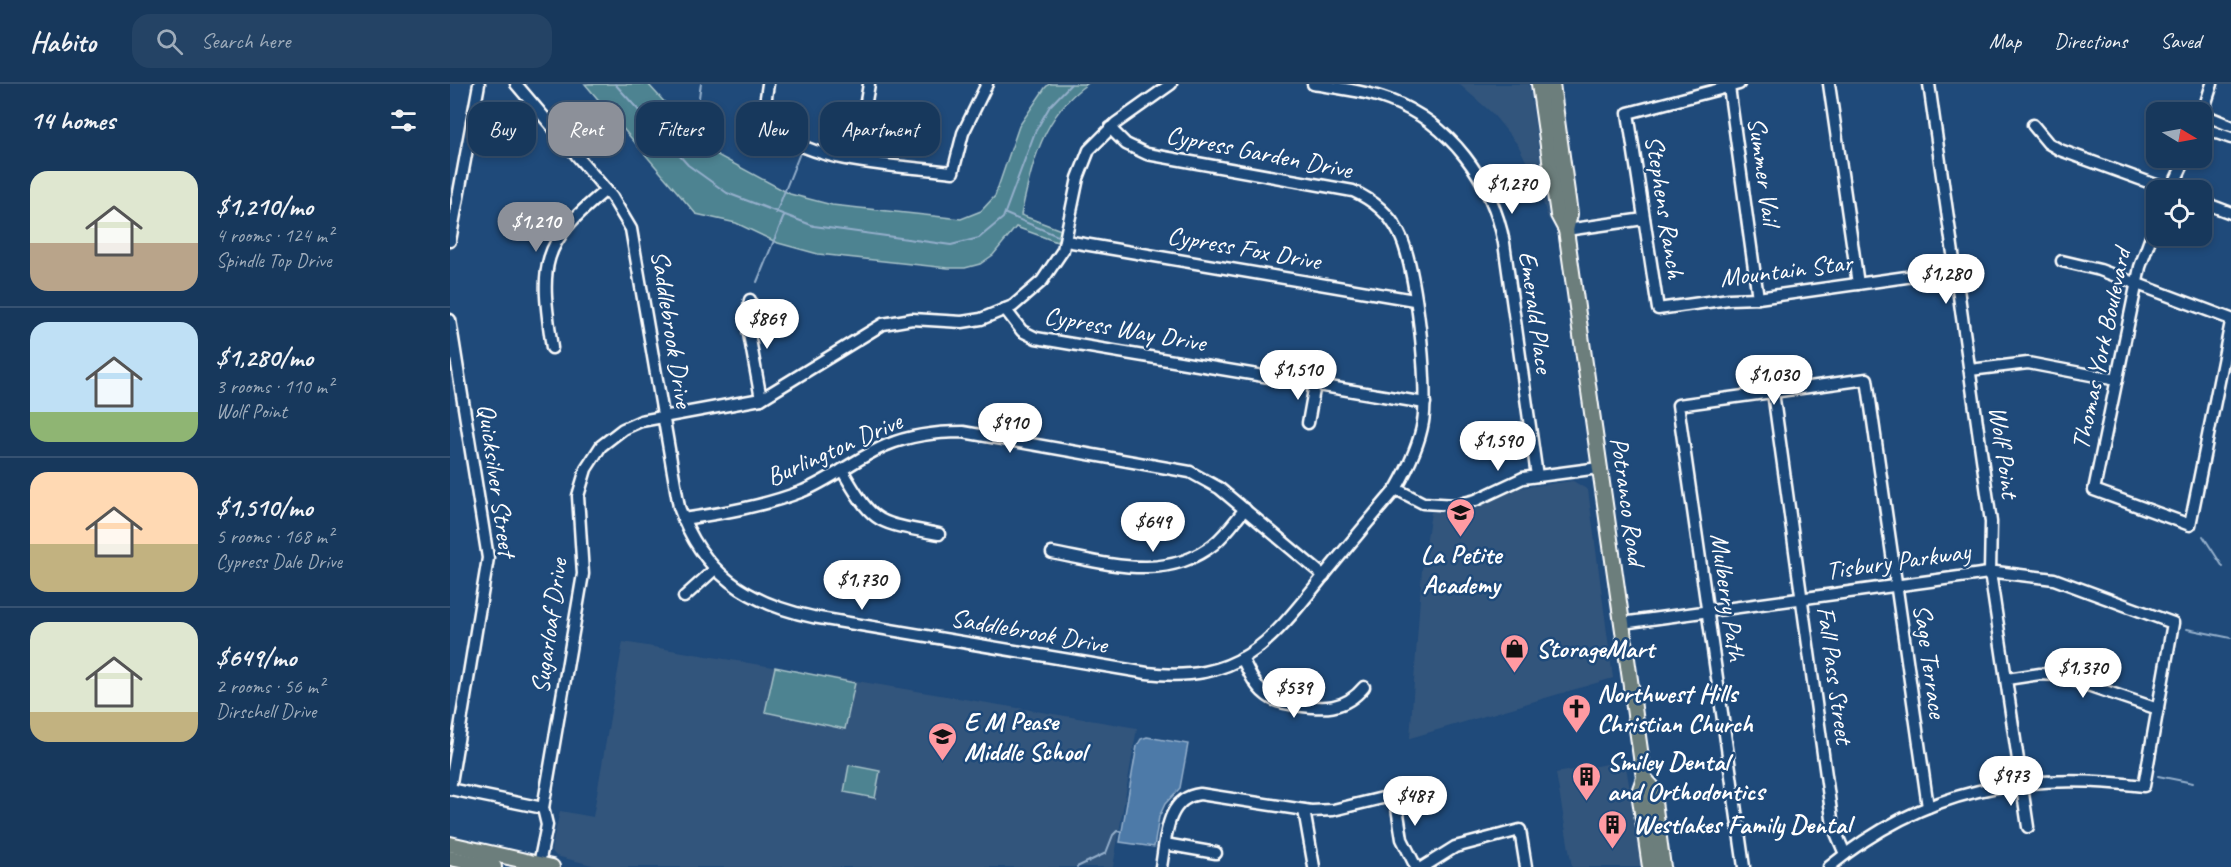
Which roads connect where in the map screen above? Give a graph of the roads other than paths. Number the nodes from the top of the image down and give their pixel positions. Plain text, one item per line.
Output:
1 (479, 84) edge
2 (516, 84) edge
3 (768, 84) edge
4 (869, 84) edge
5 (987, 84) edge
6 (1171, 84) edge
7 (1312, 84) edge
8 (1539, 84) edge
9 (1552, 84) edge
10 (1829, 84) edge
11 (1929, 84) edge
12 (2212, 84) edge
13 (1734, 85) edge
14 (2206, 102) edge
15 (2212, 119) edge
16 (2033, 125) dead end
17 (2231, 126) edge
18 (1110, 128) junction
19 (2212, 131) edge
20 (2231, 138) edge
21 (856, 159) junction
22 (2146, 181) edge
23 (606, 190) junction
24 (2212, 206) edge
25 (2231, 213) edge
26 (1644, 219) junction
27 (1566, 230) junction
28 (450, 241) edge
29 (1066, 241) junction
30 (2146, 246) edge
31 (2062, 261) dead end
32 (1956, 270) junction
33 (2136, 283) junction
34 (1858, 284) junction
35 (1758, 298) junction
36 (750, 300) dead end
37 (1414, 300) junction
38 (1005, 309) junction
39 (1658, 309) joint
40 (450, 320) edge
41 (2231, 321) edge
42 (552, 348) dead end
43 (1970, 370) junction
44 (2117, 380) junction
45 (1315, 384) junction
46 (1773, 392) junction
47 (761, 399) junction
48 (1425, 403) junction
49 (664, 417) junction
50 (1308, 423) dead end
51 (1599, 468) junction
52 (842, 470) junction
53 (1537, 476) junction
54 (1396, 489) junction
55 (1245, 509) junction
56 (683, 519) junction
57 (939, 534) dead end
58 (1052, 553) dead end
59 (715, 569) junction
60 (1990, 572) junction
61 (1324, 576) junction
62 (1896, 584) junction
63 (684, 597) dead end
64 (1802, 597) junction
65 (1707, 610) junction
66 (1622, 623) junction
67 (1242, 658) junction
68 (2007, 678) junction
69 (1364, 687) dead end
70 (2158, 709) junction
71 (1644, 778) junction
72 (2022, 782) junction
73 (450, 789) edge
74 (1928, 807) junction
75 (543, 808) junction
76 (1304, 810) junction
77 (1642, 813) junction
78 (2028, 827) dead end
79 (450, 844) edge
80 (1165, 844) junction
81 (1216, 853) dead end
82 (1845, 854) junction
83 (450, 858) edge
84 (545, 866) edge
85 (494, 867) edge
86 (1161, 867) edge
87 (1314, 867) edge
88 (1416, 867) edge
89 (1423, 867) edge
90 (1526, 867) edge
91 (1650, 867) edge
92 (1658, 867) edge
93 (1663, 867) edge
94 (1744, 867) edge
95 (1829, 867) edge

1 - 28 street
2 - 23 street, Saddlebrook Drive
3 - 21 street
4 - 21 street
5 - 21 street
6 - 18 street, Sugarloaf Drive
7 - 53 street, Emerald Place
8 - 27 main road, Potranco Road
9 - 27 main road, Potranco Road
10 - 34 street
11 - 32 street, Wolf Point
12 - 14 street
13 - 26 street, Stephens Ranch
13 - 35 street, Summer Vail
15 - 17 street
16 - 22 street
18 - 29 street, Sugarloaf Drive
18 - 37 street, Cypress Garden Drive
19 - 20 street
23 - 42 street
23 - 49 street, Saddlebrook Drive
24 - 25 street
26 - 27 street
26 - 39 street, Stephens Ranch
27 - 51 main road, Potranco Road
29 - 37 street, Cypress Fox Drive
29 - 38 street, Sugarloaf Drive
30 - 33 street, Thomas York Boulevard
31 - 33 street
32 - 34 street, Mountain Star
32 - 43 street, Wolf Point
33 - 41 street
33 - 44 street, Thomas York Boulevard
34 - 35 street, Mountain Star
35 - 39 street, Mountain Star
36 - 47 street
37 - 48 street, Cypress Garden Drive
38 - 45 street, Cypress Way Drive
38 - 47 street, Sugarloaf Drive
40 - 73 street, Quicksilver Street
41 - 44 street, Thomas York Boulevard
43 - 44 street
43 - 60 street, Wolf Point
45 - 48 street, Cypress Way Drive
45 - 50 street
46 - 62 street, Sage Terrace
46 - 64 street, Fall Pass Street
46 - 65 street, Mulberry Path
47 - 49 street, Sugarloaf Drive
48 - 54 street, Saddlebrook Drive
49 - 56 street, Saddlebrook Drive
49 - 75 street, Sugarloaf Drive
51 - 53 street
51 - 66 main road, Potranco Road
52 - 55 street, Burlington Drive
52 - 56 street, Burlington Drive
52 - 57 street
53 - 54 street
54 - 61 street, Saddlebrook Drive
55 - 58 street
55 - 61 street, Burlington Drive
56 - 59 street, Saddlebrook Drive
59 - 63 street
59 - 67 street, Saddlebrook Drive
60 - 62 street, Tisbury Parkway
60 - 68 street, Wolf Point
60 - 70 street, Tisbury Parkway
61 - 67 street, Saddlebrook Drive
62 - 64 street, Tisbury Parkway
62 - 74 street, Sage Terrace
64 - 65 street, Tisbury Parkway
64 - 82 street, Fall Pass Street
65 - 66 street, Tisbury Parkway
65 - 94 street, Mulberry Path
66 - 71 main road, Potranco Road
67 - 69 street
68 - 70 street
68 - 72 street, Wolf Point
70 - 72 street
71 - 77 main road, Potranco Road
71 - 93 main road, Potranco Road
72 - 74 street
72 - 78 street, Wolf Point
73 - 75 street
74 - 82 street
75 - 84 street, Sugarloaf Drive
76 - 80 street
76 - 87 street
76 - 88 street
77 - 91 main road, Potranco Road
77 - 92 main road
79 - 84 main road
80 - 81 street
80 - 86 street
82 - 95 street
83 - 85 main road
89 - 90 street

